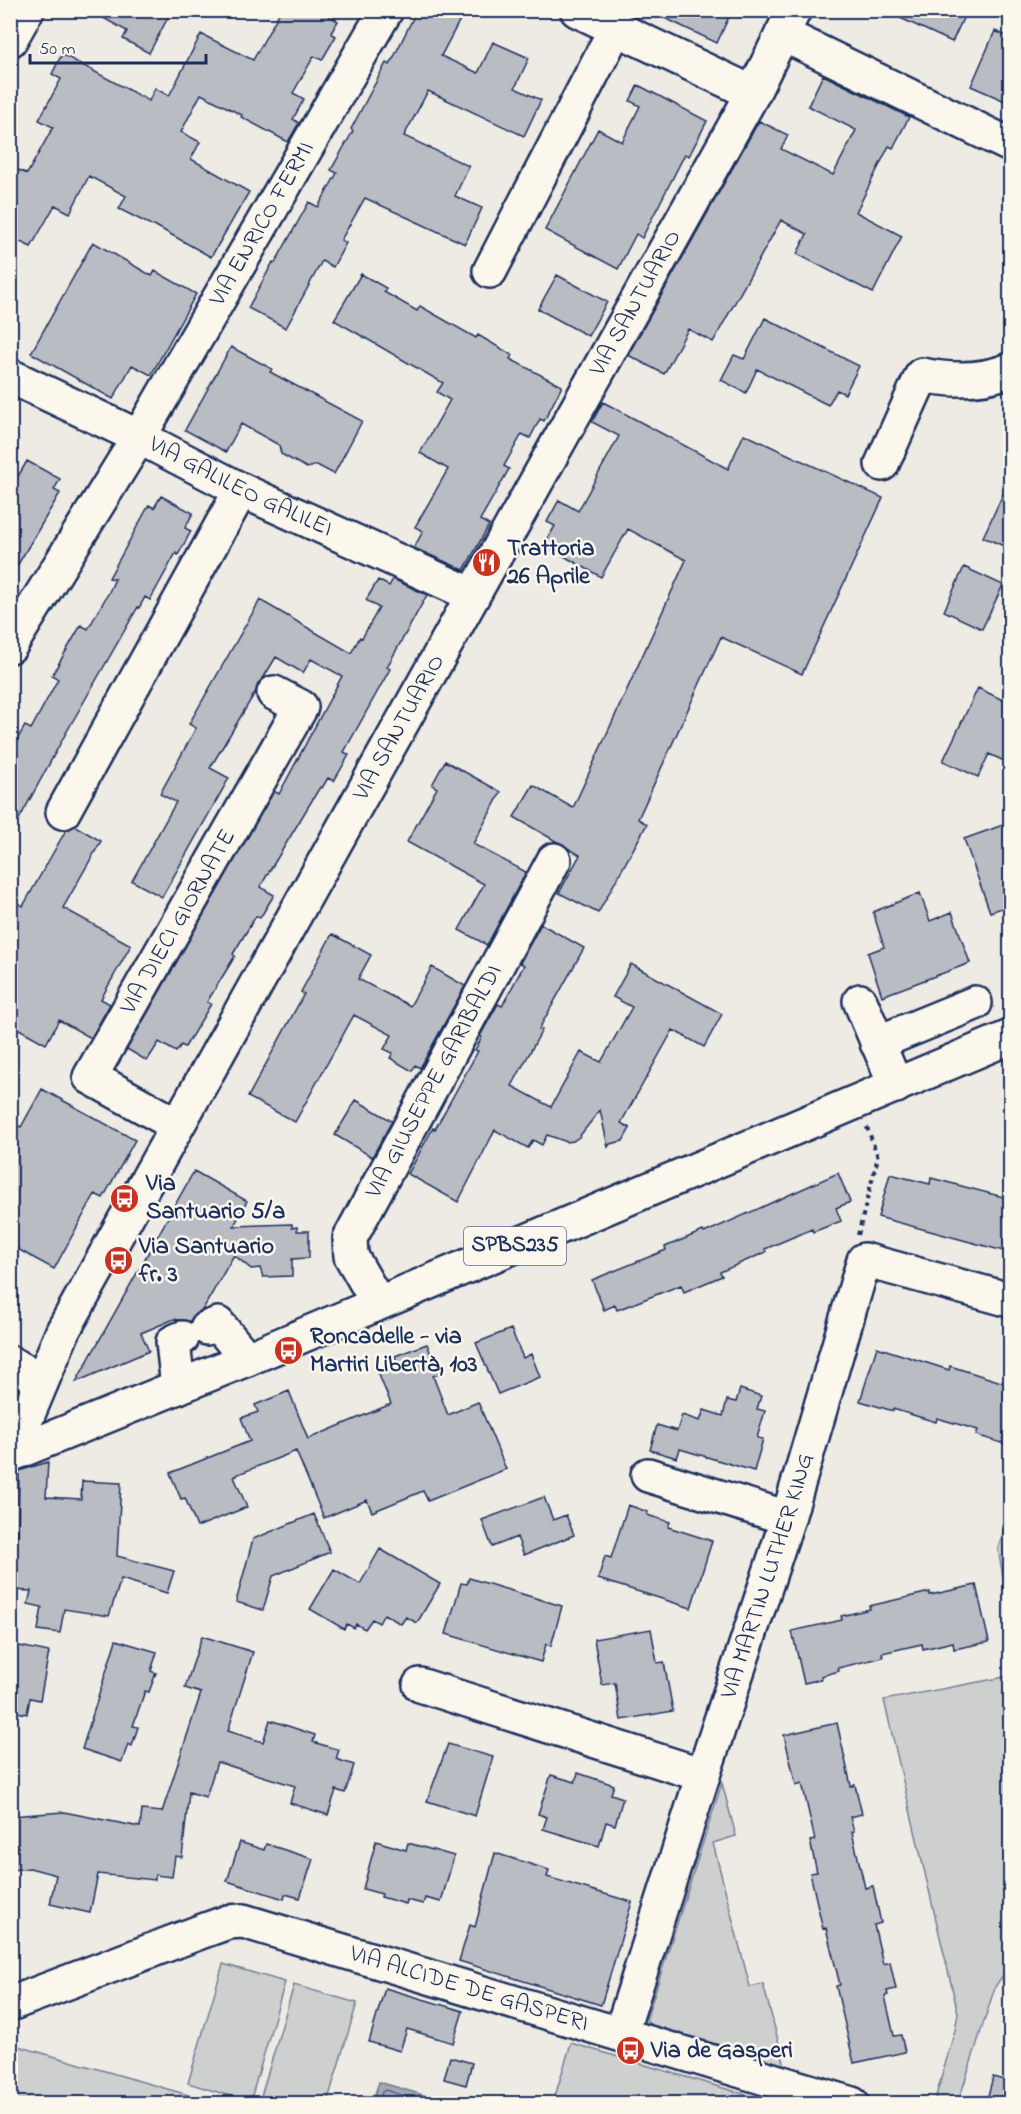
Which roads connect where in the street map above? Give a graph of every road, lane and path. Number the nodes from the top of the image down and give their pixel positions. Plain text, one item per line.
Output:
1 (27, 10) edge
2 (386, 10) edge
3 (577, 10) edge
4 (788, 22) edge
5 (616, 28) junction
6 (10, 40) edge
7 (753, 93) junction
8 (1011, 145) edge
9 (490, 271) dead end
10 (1011, 370) edge
11 (10, 376) edge
12 (139, 437) junction
13 (882, 464) dead end
14 (241, 490) junction
15 (473, 595) junction
16 (13, 636) edge
17 (274, 693) dead end
18 (63, 812) dead end
19 (554, 860) dead end
20 (860, 1001) dead end
21 (975, 1003) dead end
22 (1011, 1038) edge
23 (878, 1043) junction
24 (896, 1086) junction
25 (177, 1125) junction
26 (866, 1125) dead end
27 (864, 1260) junction
28 (1011, 1299) edge
29 (378, 1303) junction
30 (247, 1359) junction
31 (10, 1363) edge
32 (42, 1380) junction
33 (178, 1387) junction
34 (15, 1453) edge
35 (648, 1475) dead end
36 (788, 1518) junction
37 (420, 1685) dead end
38 (703, 1775) junction
39 (89, 1974) junction
40 (10, 1986) edge
41 (10, 2004) edge
42 (621, 2033) junction
43 (852, 2103) edge

1 - 6 street
2 - 12 street, VIA ENRICO FERMI
3 - 5 street
4 - 7 street, VIA SANTUARIO
4 - 8 street
5 - 7 street
5 - 9 street
7 - 15 street, VIA SANTUARIO
10 - 13 street
11 - 12 street, VIA GALILEO GALILEI
12 - 14 street, VIA GALILEO GALILEI
12 - 16 street, VIA ENRICO FERMI
14 - 15 street, VIA GALILEO GALILEI
14 - 18 street
15 - 25 street, VIA SANTUARIO
17 - 25 street, VIA DIECI GIORNATE
19 - 29 street, VIA GIUSEPPE GARIBALDI
20 - 23 street
21 - 23 street
22 - 24 street, SPBS235
23 - 24 street
24 - 29 street, SPBS235
25 - 32 street, VIA SANTUARIO
26 - 27 path
27 - 28 street
27 - 36 street, VIA MARTIN LUTHER KING
29 - 30 street, SPBS235
30 - 33 street, SPBS235
30 - 33 street
31 - 32 street
32 - 34 street, VIA SANTUARIO
33 - 34 street, SPBS235
35 - 36 street
36 - 38 street, VIA MARTIN LUTHER KING
37 - 38 street
38 - 42 street, VIA MARTIN LUTHER KING
39 - 40 street, VIA ALCIDE DE GASPERI
39 - 41 street, VIA ALCIDE DE GASPERI
39 - 42 street, VIA ALCIDE DE GASPERI
42 - 43 street, VIA ALCIDE DE GASPERI

